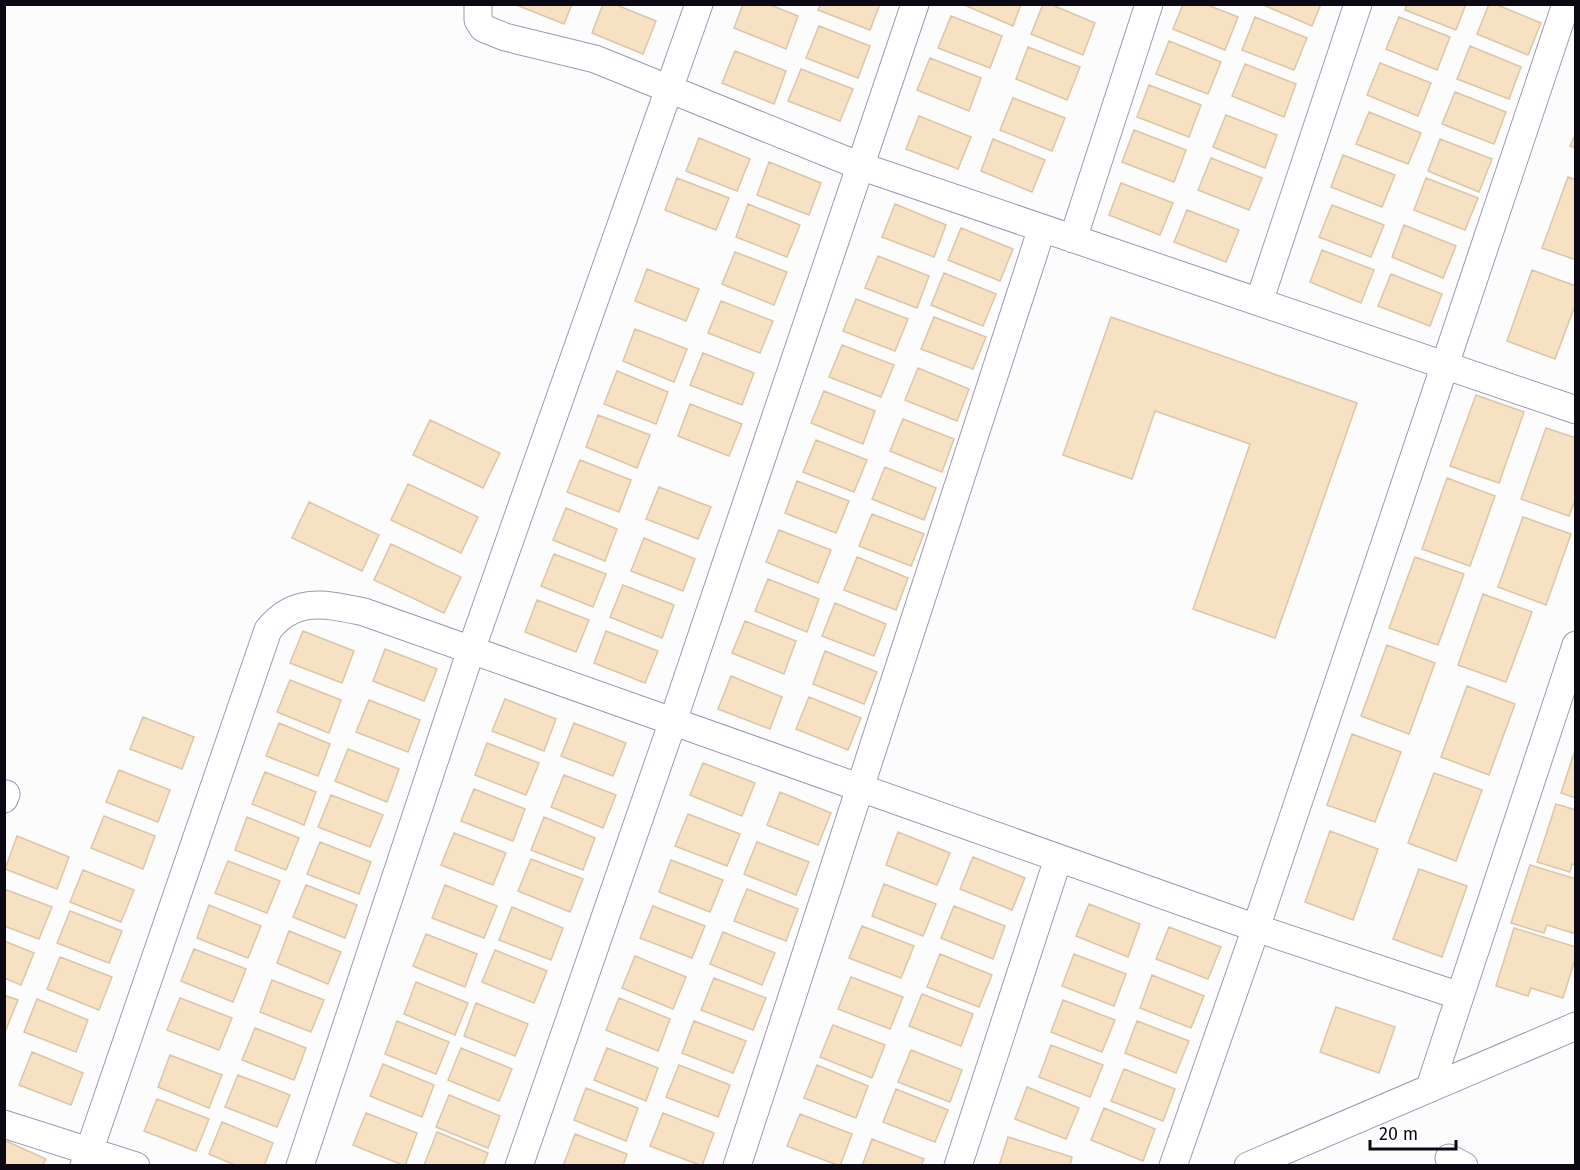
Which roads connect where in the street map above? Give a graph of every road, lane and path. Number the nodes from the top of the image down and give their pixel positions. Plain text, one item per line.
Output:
1 (478, 4) edge
2 (699, 4) edge
3 (915, 4) edge
4 (1149, 4) edge
5 (1358, 4) edge
6 (1566, 4) edge
7 (670, 90) junction
8 (860, 166) junction
9 (1042, 228) junction
10 (1073, 238) junction
11 (1259, 302) junction
12 (1445, 365) junction
13 (1575, 410) edge
14 (1575, 645) edge
15 (471, 650) junction
16 (673, 722) junction
17 (862, 789) junction
18 (1058, 859) junction
19 (1256, 928) junction
20 (1460, 996) junction
21 (1575, 1026) edge
22 (1430, 1088) junction
23 (4, 1124) edge
24 (86, 1158) edge
25 (136, 1166) edge
26 (300, 1166) edge
27 (519, 1166) edge
28 (736, 1166) edge
29 (958, 1166) edge
30 (1173, 1166) edge
31 (1248, 1166) edge

1 - 7 street
2 - 7 street
3 - 8 street
4 - 10 street
5 - 11 street
6 - 12 street
7 - 8 street
7 - 15 street
8 - 9 street
8 - 16 street
9 - 10 street
9 - 17 street
10 - 11 street
11 - 12 street
12 - 13 street
12 - 19 street
14 - 20 street
15 - 16 street
15 - 24 street
15 - 26 street
16 - 17 street
16 - 27 street
17 - 18 street
17 - 28 street
18 - 19 street
18 - 29 street
19 - 20 street
19 - 30 street
20 - 22 street
21 - 22 street
22 - 31 street
23 - 24 street
24 - 25 street

